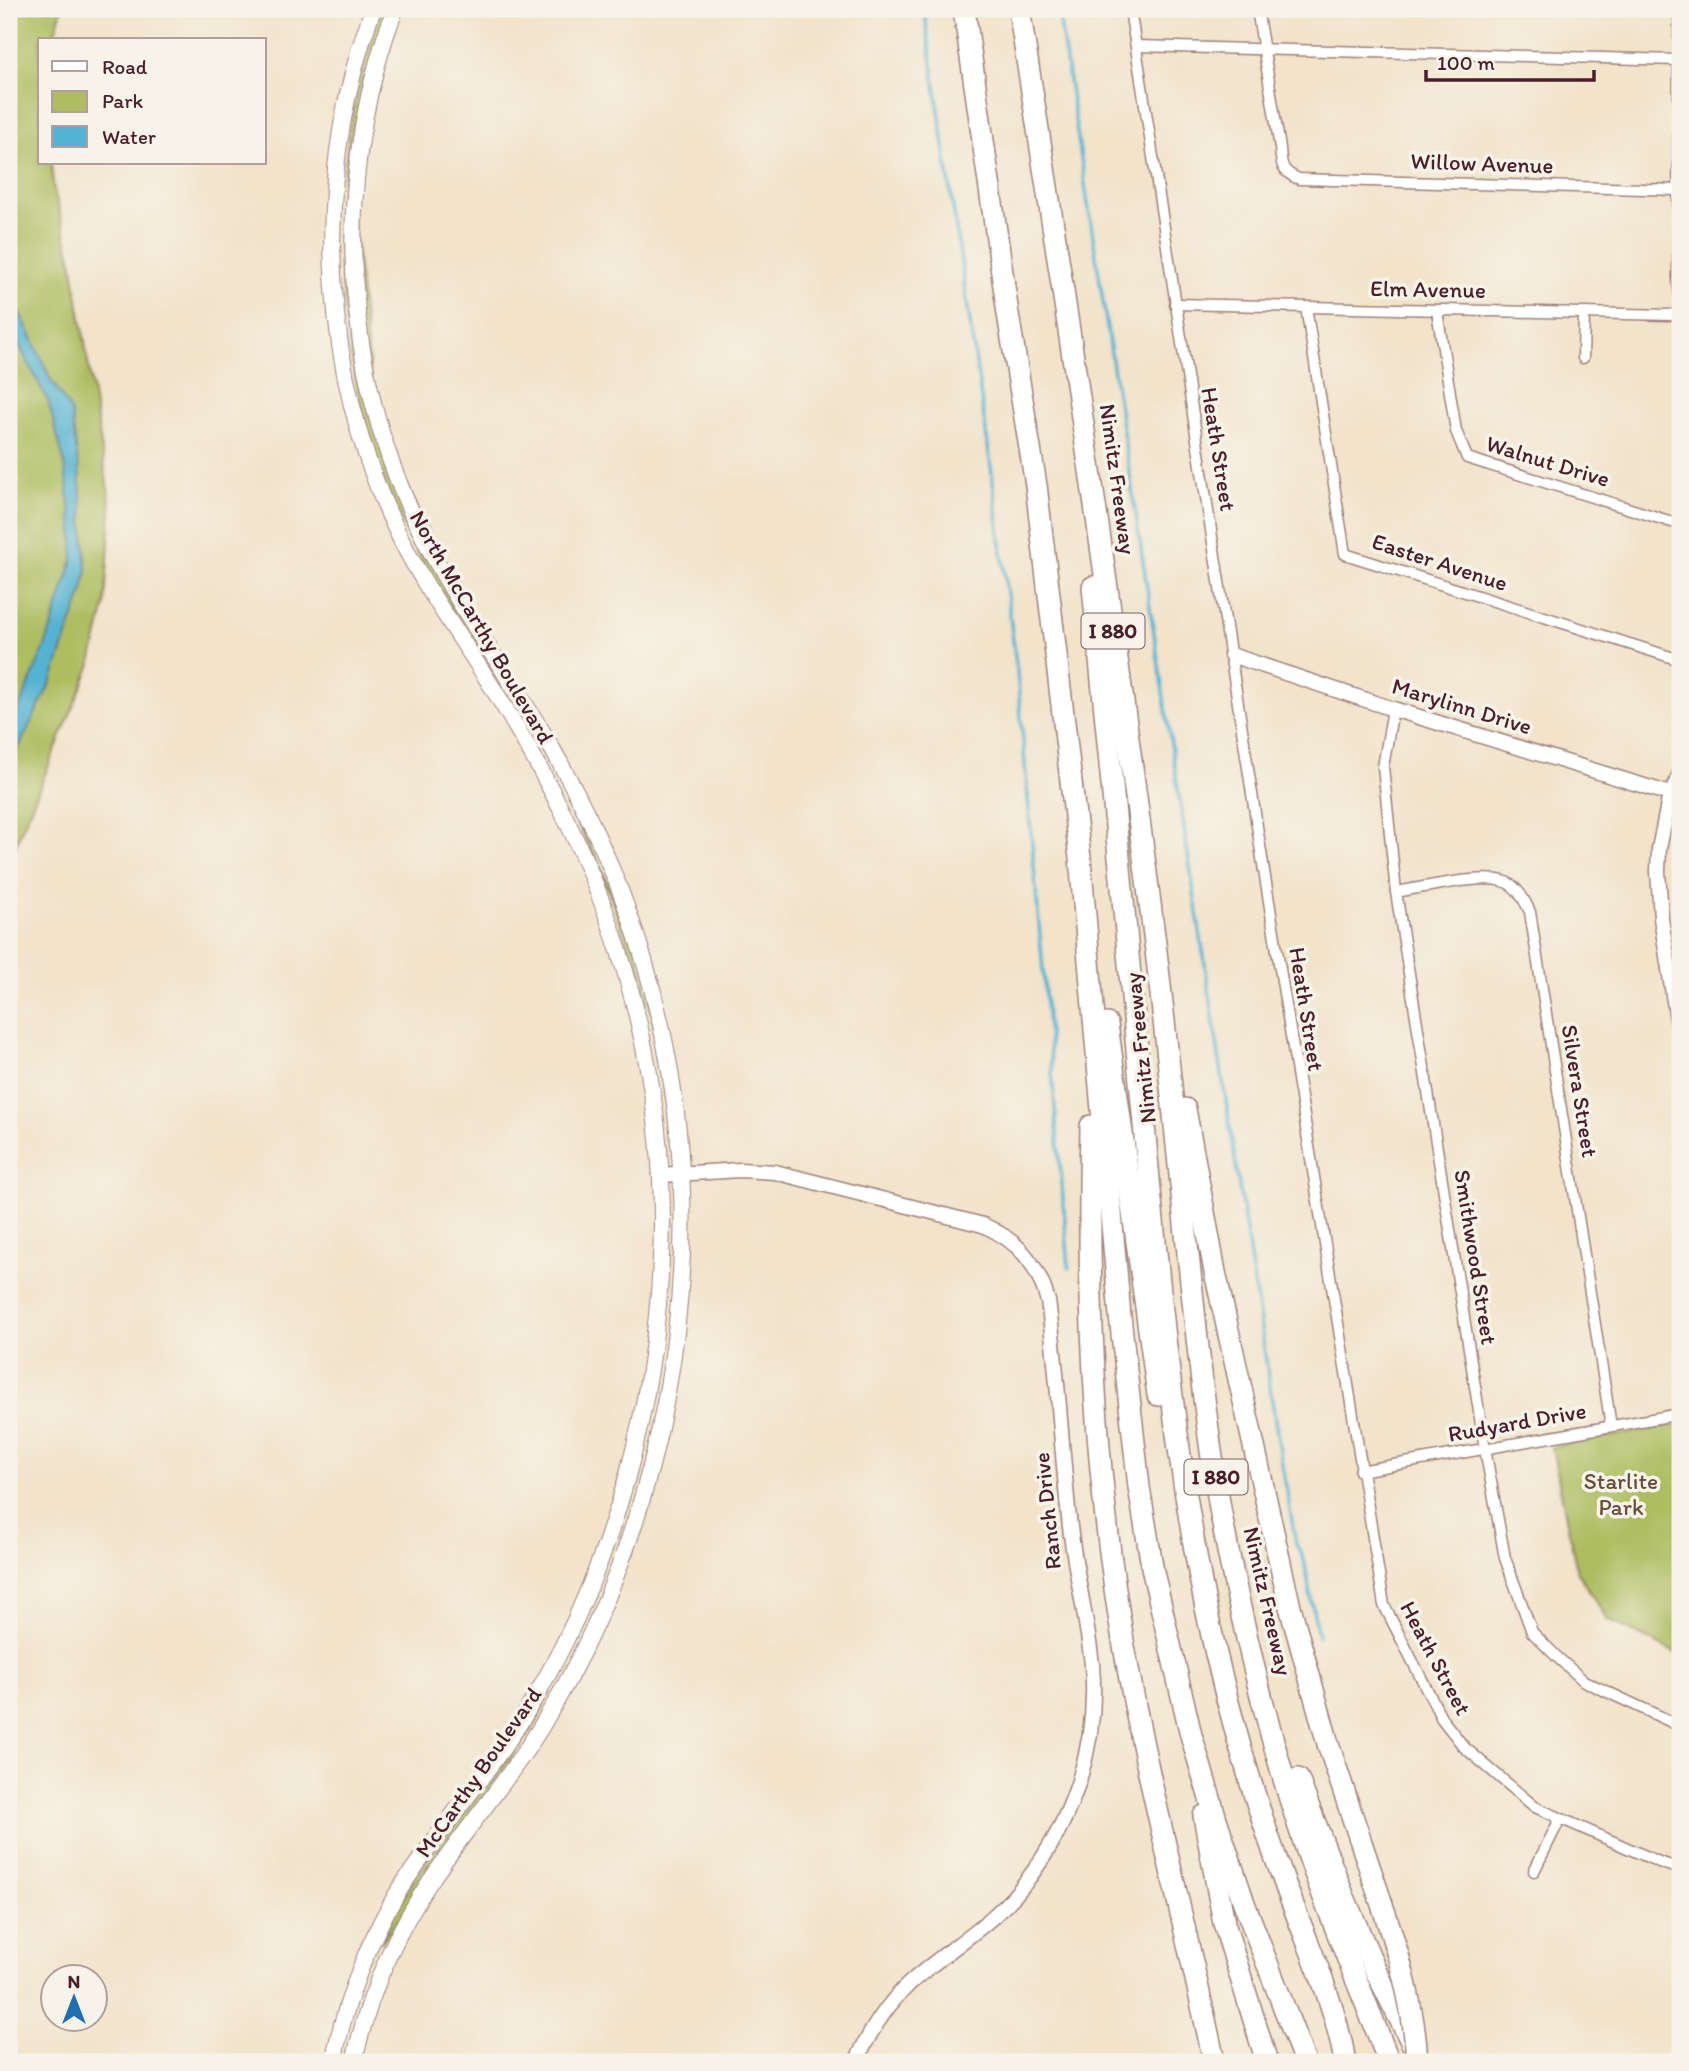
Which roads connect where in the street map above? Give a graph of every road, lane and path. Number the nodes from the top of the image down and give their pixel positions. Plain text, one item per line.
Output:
1 (373, 9) edge
2 (395, 9) edge
3 (964, 9) edge
4 (1019, 9) edge
5 (1130, 9) edge
6 (1257, 9) edge
7 (1679, 9) edge
8 (1136, 46) junction
9 (1264, 49) junction
10 (1678, 60) junction
11 (1677, 190) junction
12 (1680, 298) edge
13 (1175, 304) junction
14 (1306, 307) junction
15 (1437, 311) junction
16 (1680, 313) edge
17 (1584, 314) junction
18 (1068, 321) junction
19 (1583, 358) dead end
20 (1036, 485) junction
21 (1680, 522) edge
22 (1231, 655) junction
23 (1680, 660) edge
24 (1393, 709) junction
25 (1680, 767) edge
26 (1675, 795) edge
27 (1396, 892) junction
28 (1154, 941) junction
29 (1093, 1022) junction
30 (1680, 1039) edge
31 (681, 1174) junction
32 (660, 1175) junction
33 (1680, 1414) edge
34 (1611, 1426) junction
35 (1485, 1448) junction
36 (1360, 1471) junction
37 (1254, 1666) junction
38 (1680, 1726) edge
39 (1191, 1735) junction
40 (1560, 1819) junction
41 (1680, 1869) edge
42 (1534, 1871) dead end
43 (1307, 1960) junction
44 (333, 2062) edge
45 (354, 2062) edge
46 (856, 2062) edge
47 (1214, 2062) edge
48 (1267, 2062) edge
49 (1305, 2062) edge
50 (1331, 2062) edge
51 (1345, 2062) edge
52 (1389, 2062) edge
53 (1419, 2062) edge

1 - 32 main road, North McCarthy Boulevard
2 - 31 main road, North McCarthy Boulevard
3 - 20 highway, Nimitz Freeway / I 880
4 - 18 highway, Nimitz Freeway / I 880
5 - 8 street, Heath Street
6 - 9 street
7 - 10 street
8 - 9 street
8 - 13 street, Heath Street
9 - 10 street
9 - 11 street, Willow Avenue
10 - 11 street
11 - 12 street
13 - 14 street, Elm Avenue
13 - 22 street, Heath Street
14 - 15 street, Elm Avenue
14 - 23 street, Easter Avenue
15 - 17 street, Elm Avenue
15 - 21 street, Walnut Drive
16 - 17 street, Elm Avenue
17 - 19 street
18 - 28 highway, Nimitz Freeway / I 880
18 - 43 highway
20 - 29 highway, Nimitz Freeway / I 880
20 - 43 highway
22 - 24 street, Marylinn Drive
22 - 36 street, Heath Street
24 - 26 street, Marylinn Drive
24 - 27 street, Smithwood Street
25 - 26 street
26 - 30 street
27 - 34 street, Silvera Street
27 - 35 street, Smithwood Street
28 - 37 highway, Nimitz Freeway / I 880
28 - 53 highway, bridge
29 - 39 highway, Nimitz Freeway / I 880
29 - 47 highway
31 - 32 street, Ranch Drive
31 - 45 main road, McCarthy Boulevard
31 - 46 street, Ranch Drive
32 - 44 main road, McCarthy Boulevard
33 - 34 street, Rudyard Drive
34 - 35 street, Rudyard Drive
35 - 36 street, Rudyard Drive
35 - 38 street, Smithwood Street
36 - 40 street, Heath Street
37 - 52 highway, Nimitz Freeway / I 880
37 - 53 highway
39 - 48 highway
39 - 49 highway, Nimitz Freeway / I 880
40 - 41 street, Heath Street
40 - 42 street
43 - 50 highway
43 - 51 highway

